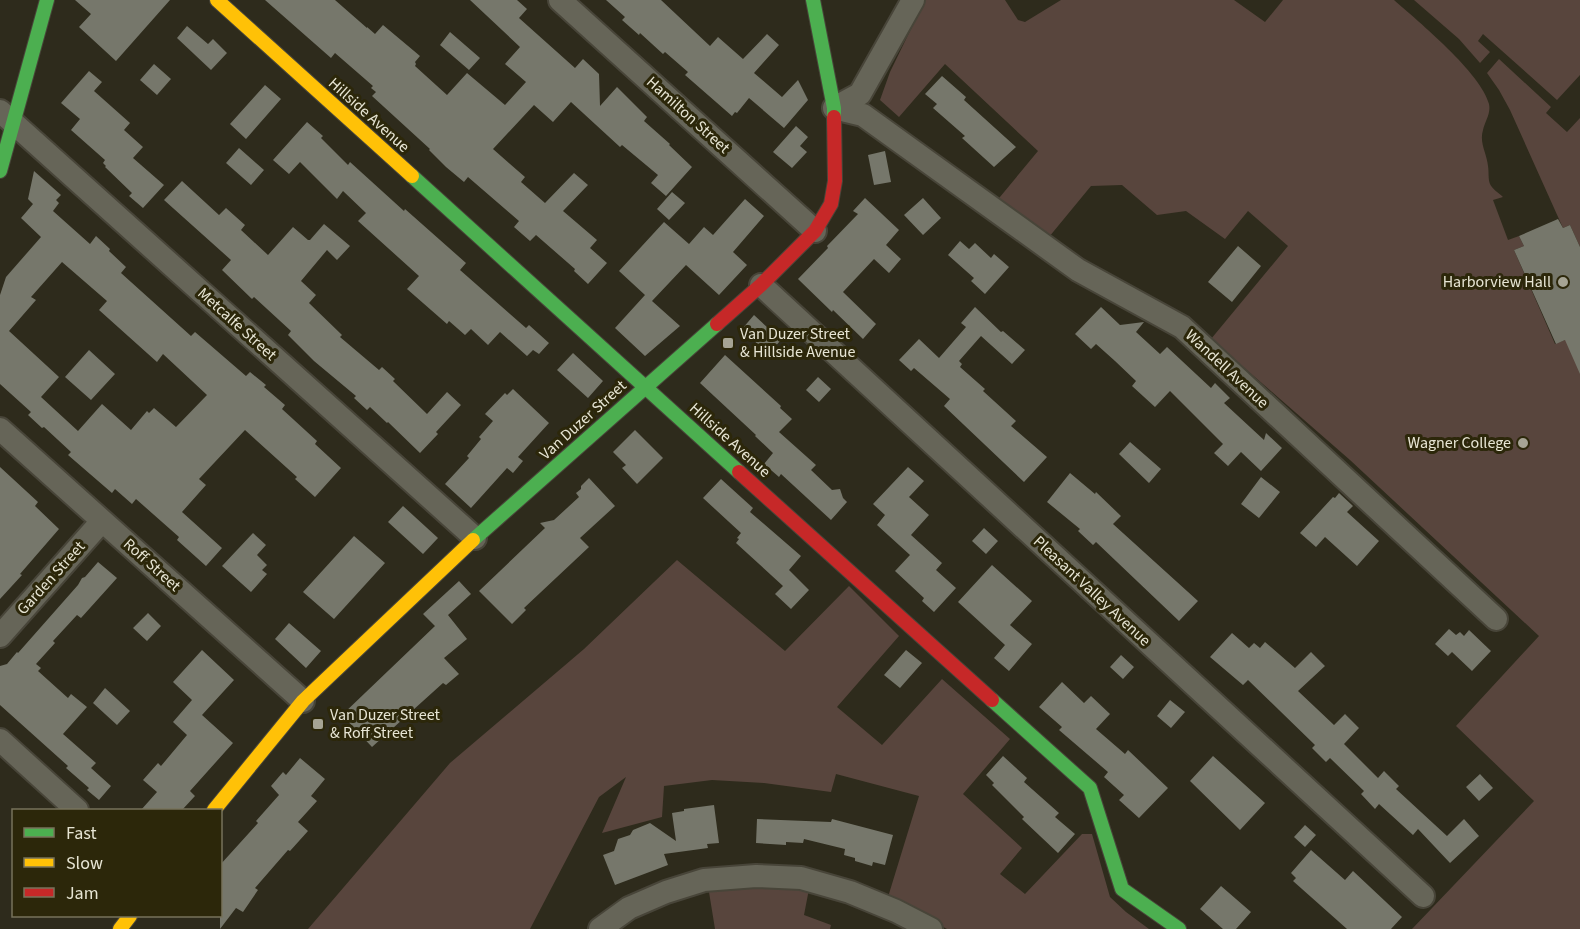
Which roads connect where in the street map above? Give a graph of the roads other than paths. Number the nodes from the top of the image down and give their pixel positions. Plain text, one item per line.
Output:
1 (47, 0) edge
2 (217, 0) edge
3 (560, 0) edge
4 (813, 0) edge
5 (913, 0) edge
6 (834, 108) junction
7 (7, 117) edge
8 (0, 171) edge
9 (815, 231) junction
10 (761, 285) junction
11 (646, 386) junction
12 (0, 429) edge
13 (102, 521) junction
14 (475, 538) junction
15 (1496, 619) dead end
16 (0, 636) edge
17 (303, 701) junction
18 (0, 740) edge
19 (76, 809) edge
20 (215, 809) edge
21 (1423, 896) dead end
22 (600, 929) edge
23 (931, 929) edge
24 (1179, 929) edge

1 - 7 street
2 - 11 street, Hillside Avenue
3 - 9 street, Hamilton Street
4 - 6 street, Van Duzer Street
5 - 6 street
6 - 9 street, Van Duzer Street
6 - 15 street, Wandell Avenue
7 - 8 street
7 - 14 street, Metcalfe Street
9 - 10 street, Van Duzer Street
10 - 11 street, Van Duzer Street
10 - 21 street, Pleasant Valley Avenue
11 - 14 street, Van Duzer Street
11 - 24 street, Hillside Avenue
12 - 13 street, Roff Street
13 - 16 street, Garden Street
13 - 17 street, Roff Street
14 - 17 street, Van Duzer Street
17 - 20 street, Van Duzer Street
18 - 19 street
22 - 23 street

